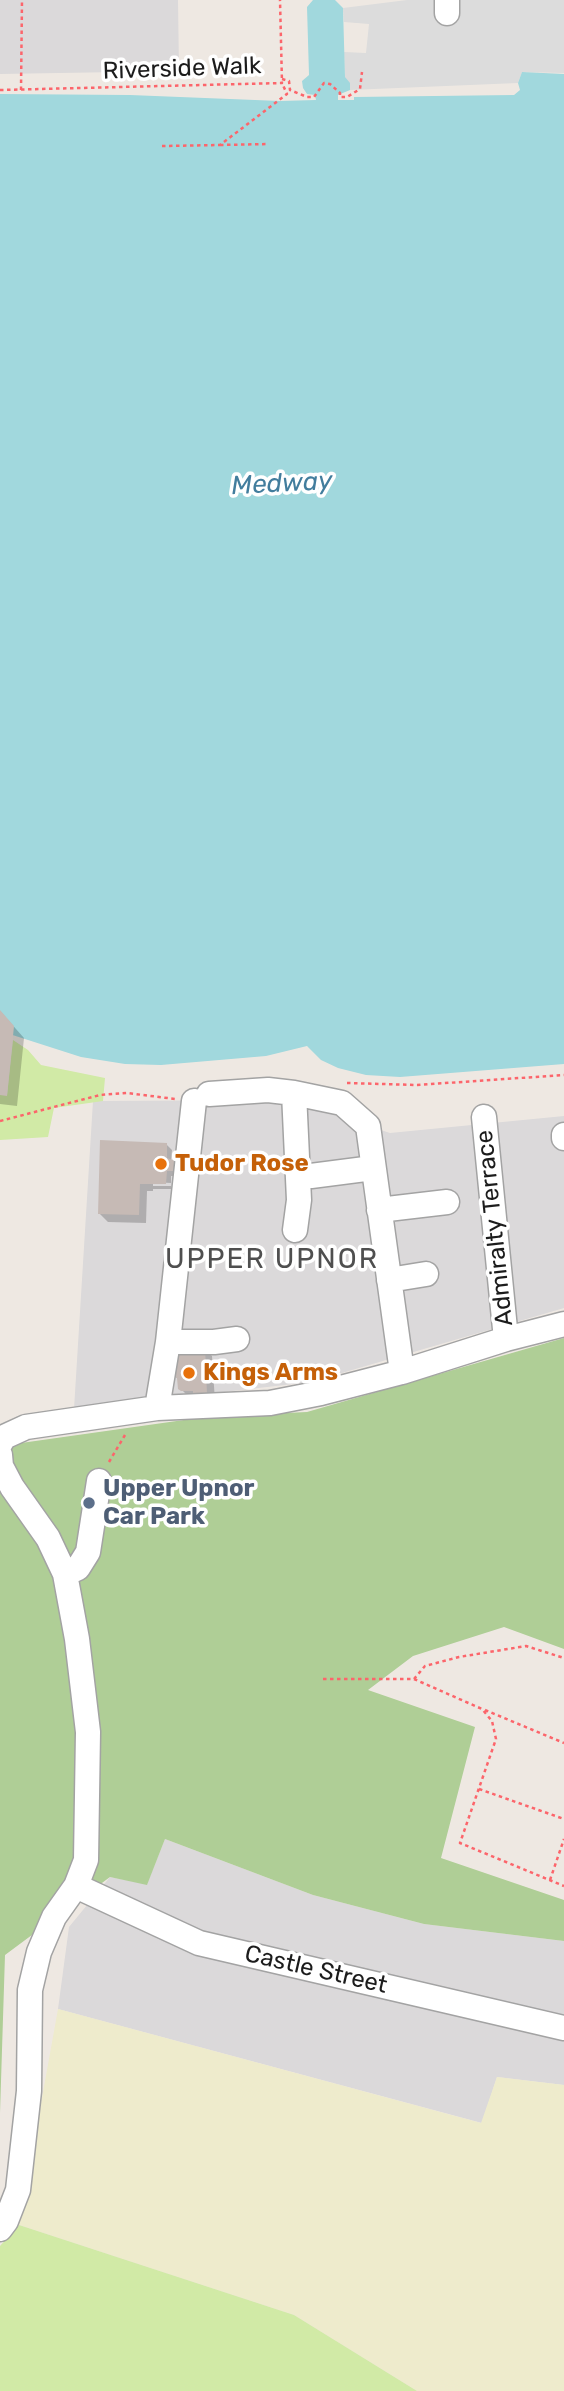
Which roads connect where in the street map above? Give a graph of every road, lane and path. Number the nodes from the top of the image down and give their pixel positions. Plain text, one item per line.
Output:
1 (22, 0) edge
2 (280, 0) edge
3 (362, 72) dead end
4 (282, 81) junction
5 (0, 90) edge
6 (21, 90) junction
7 (220, 145) junction
8 (269, 145) dead end
9 (162, 146) dead end
10 (564, 1075) edge
11 (335, 1082) dead end
12 (293, 1093) junction
13 (202, 1097) junction
14 (484, 1118) dead end
15 (0, 1121) edge
16 (373, 1168) junction
17 (311, 1176) dead end
18 (447, 1202) dead end
19 (379, 1210) junction
20 (295, 1230) dead end
21 (426, 1274) dead end
22 (389, 1280) junction
23 (564, 1324) edge
24 (237, 1339) dead end
25 (506, 1339) junction
26 (168, 1342) junction
27 (402, 1372) junction
28 (148, 1409) junction
29 (0, 1444) edge
30 (0, 1455) edge
31 (99, 1480) joint
32 (65, 1574) junction
33 (564, 1658) edge
34 (323, 1679) dead end
35 (414, 1679) junction
36 (482, 1709) junction
37 (564, 1743) edge
38 (479, 1789) junction
39 (564, 1819) edge
40 (564, 1839) edge
41 (550, 1880) junction
42 (76, 1886) junction
43 (564, 1886) edge
44 (564, 2028) edge
45 (0, 2229) edge

1 - 6 path
2 - 4 path, Riverside Walk
3 - 4 path
4 - 6 path, Riverside Walk
4 - 7 path
5 - 6 path, Riverside Walk
7 - 8 path
7 - 9 path
10 - 11 path
12 - 13 street
12 - 16 street
12 - 20 street
13 - 15 path
13 - 26 street
14 - 25 street, Admiralty Terrace
16 - 17 street
16 - 19 street
18 - 19 street
19 - 22 street
21 - 22 street
22 - 27 street
23 - 25 street
24 - 26 street
25 - 27 street
26 - 28 street
27 - 28 street
28 - 29 street
28 - 31 path
30 - 32 street
31 - 32 street
32 - 42 street
33 - 35 path
34 - 35 path
35 - 36 path
36 - 37 path
36 - 38 path
38 - 39 path
38 - 41 path
40 - 41 path
41 - 43 path
42 - 44 street, Castle Street
42 - 45 street

